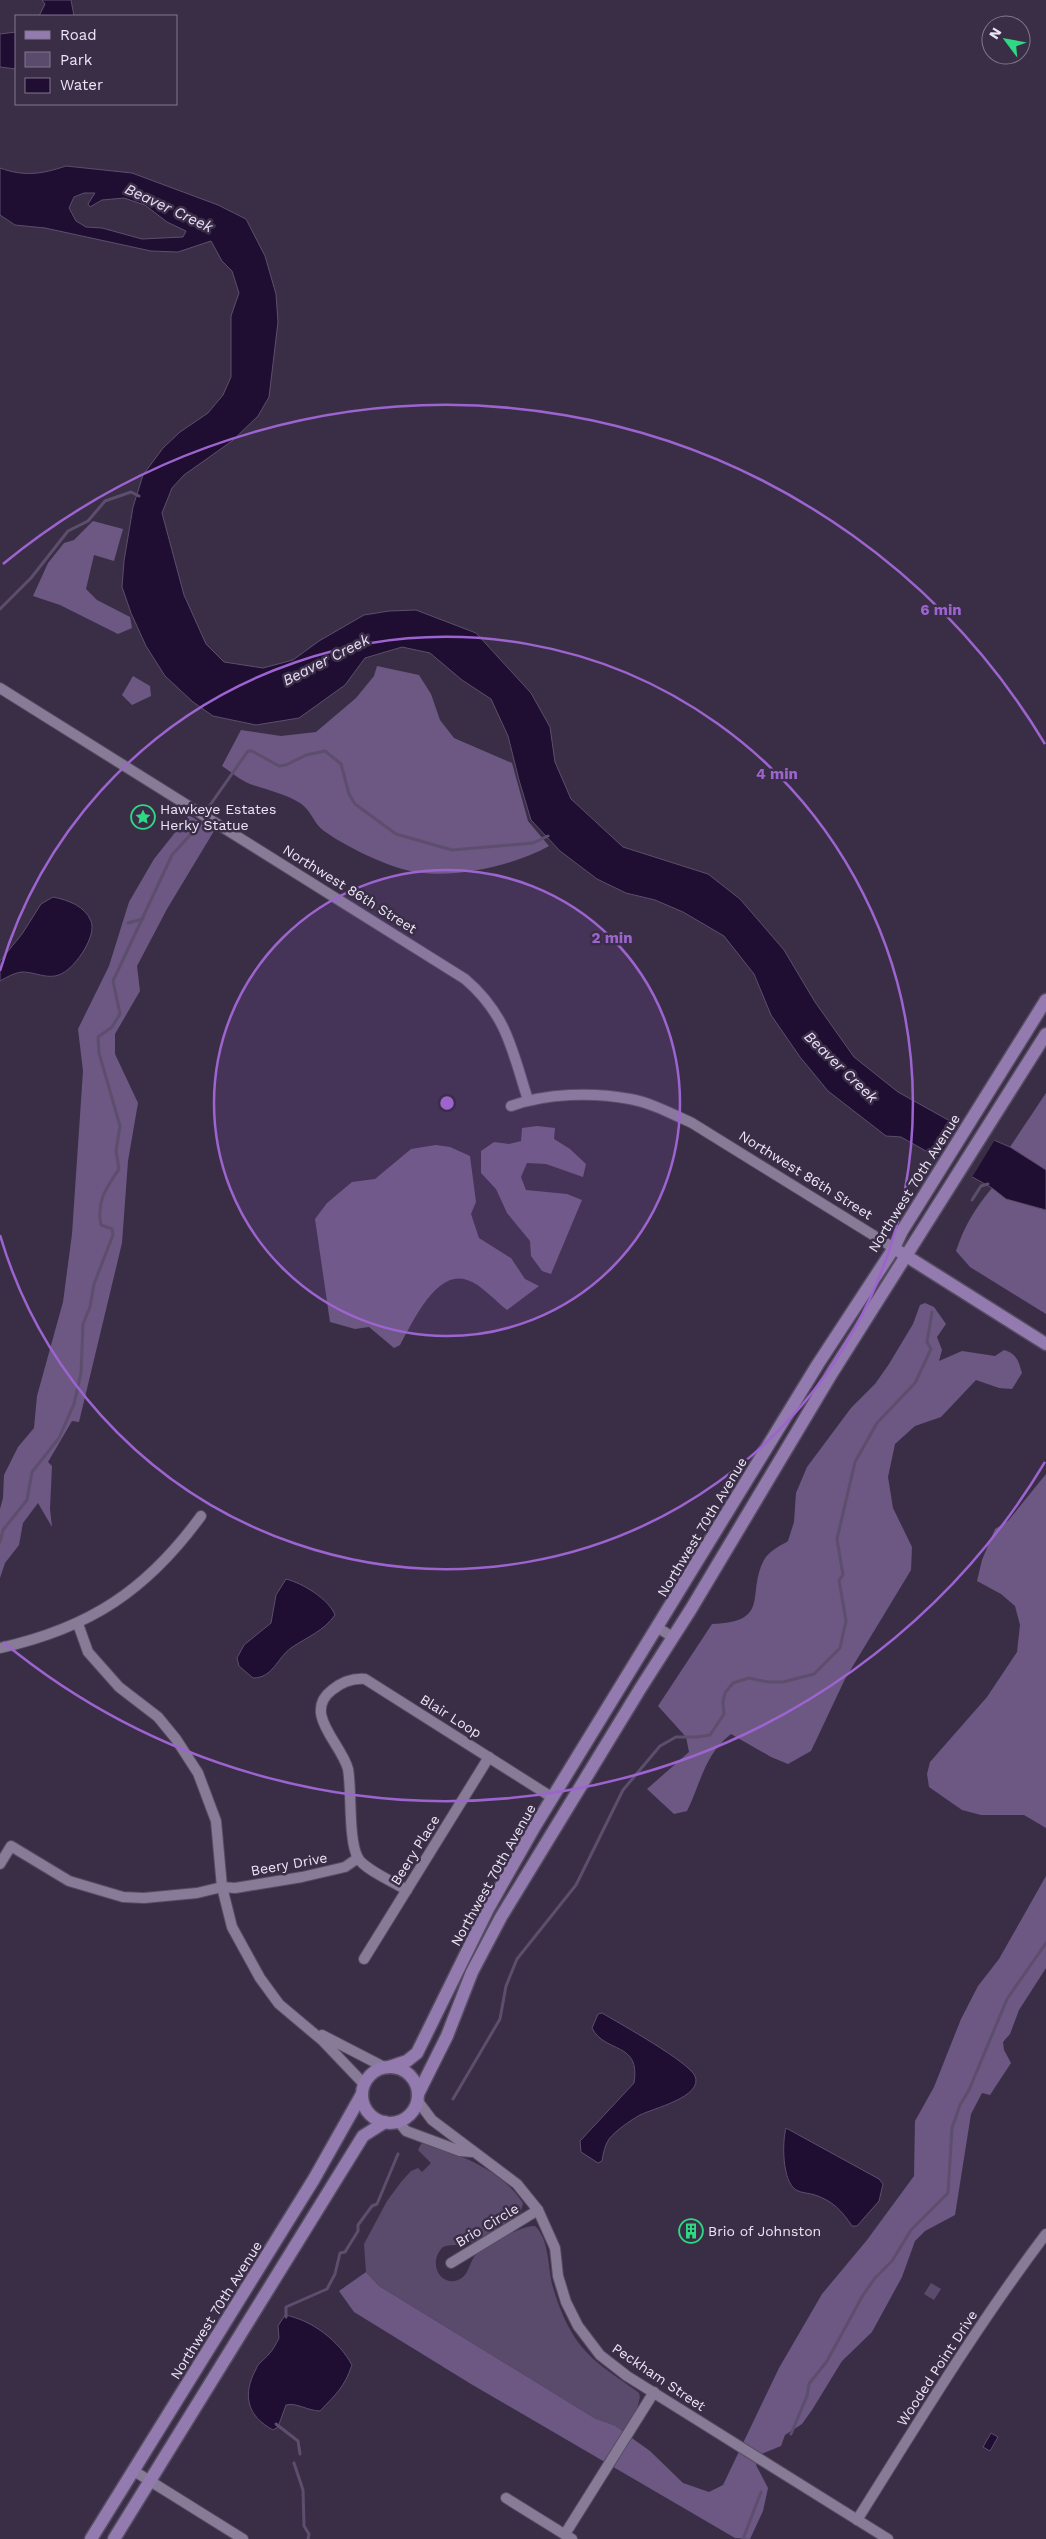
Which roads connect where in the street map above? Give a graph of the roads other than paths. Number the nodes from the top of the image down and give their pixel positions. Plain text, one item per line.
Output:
1 (0, 688) edge
2 (1046, 1000) edge
3 (1046, 1034) edge
4 (528, 1100) junction
5 (511, 1106) dead end
6 (894, 1248) junction
7 (906, 1255) junction
8 (1046, 1344) edge
9 (201, 1516) dead end
10 (78, 1624) junction
11 (658, 1628) junction
12 (673, 1637) junction
13 (0, 1648) edge
14 (489, 1757) junction
15 (553, 1798) junction
16 (358, 1858) junction
17 (0, 1864) edge
18 (222, 1887) junction
19 (407, 1890) junction
20 (364, 1959) dead end
21 (310, 2028) junction
22 (386, 2067) junction
23 (363, 2089) junction
24 (417, 2097) junction
25 (392, 2122) junction
26 (472, 2152) junction
27 (538, 2210) junction
28 (1046, 2234) edge
29 (451, 2263) dead end
30 (654, 2392) junction
31 (134, 2471) junction
32 (150, 2481) junction
33 (506, 2498) dead end
34 (857, 2520) junction
35 (569, 2537) edge
36 (91, 2539) edge
37 (114, 2539) edge
38 (243, 2539) edge
39 (888, 2539) edge

1 - 4 street, Northwest 86th Street
2 - 6 main road, Northwest 70th Avenue
3 - 7 main road, Northwest 70th Avenue
4 - 5 street, Northwest 86th Street
4 - 6 street, Northwest 86th Street
6 - 7 main road, Northwest 86th Street
6 - 11 main road, Northwest 70th Avenue
7 - 8 main road, Northwest 86th Street
7 - 12 main road, Northwest 70th Avenue
9 - 10 street
10 - 13 street
10 - 18 street
11 - 12 street
11 - 15 main road, Northwest 70th Avenue
12 - 24 main road, Northwest 70th Avenue
14 - 15 street, Blair Loop
14 - 16 street, Blair Loop
14 - 19 street, Beery Place
15 - 22 main road, Northwest 70th Avenue
16 - 18 street, Beery Drive
16 - 19 street
17 - 18 street, Beery Drive
18 - 21 street
19 - 20 street, Beery Place
21 - 22 street
21 - 23 street
22 - 23 main road, Northwest 70th Avenue
22 - 24 main road
23 - 25 main road
23 - 31 main road, Northwest 70th Avenue
24 - 25 main road, Northwest 70th Avenue
24 - 26 street, Peckham Street
25 - 26 street, Peckham Street
25 - 32 main road, Northwest 70th Avenue
26 - 27 street, Peckham Street
27 - 29 street, Brio Circle
27 - 30 street, Peckham Street
28 - 34 street, Wooded Point Drive
30 - 34 street, Peckham Street
30 - 35 street
31 - 32 street
31 - 36 main road, Northwest 70th Avenue
32 - 37 main road, Northwest 70th Avenue
32 - 38 street
33 - 35 street
34 - 39 street, Peckham Street

